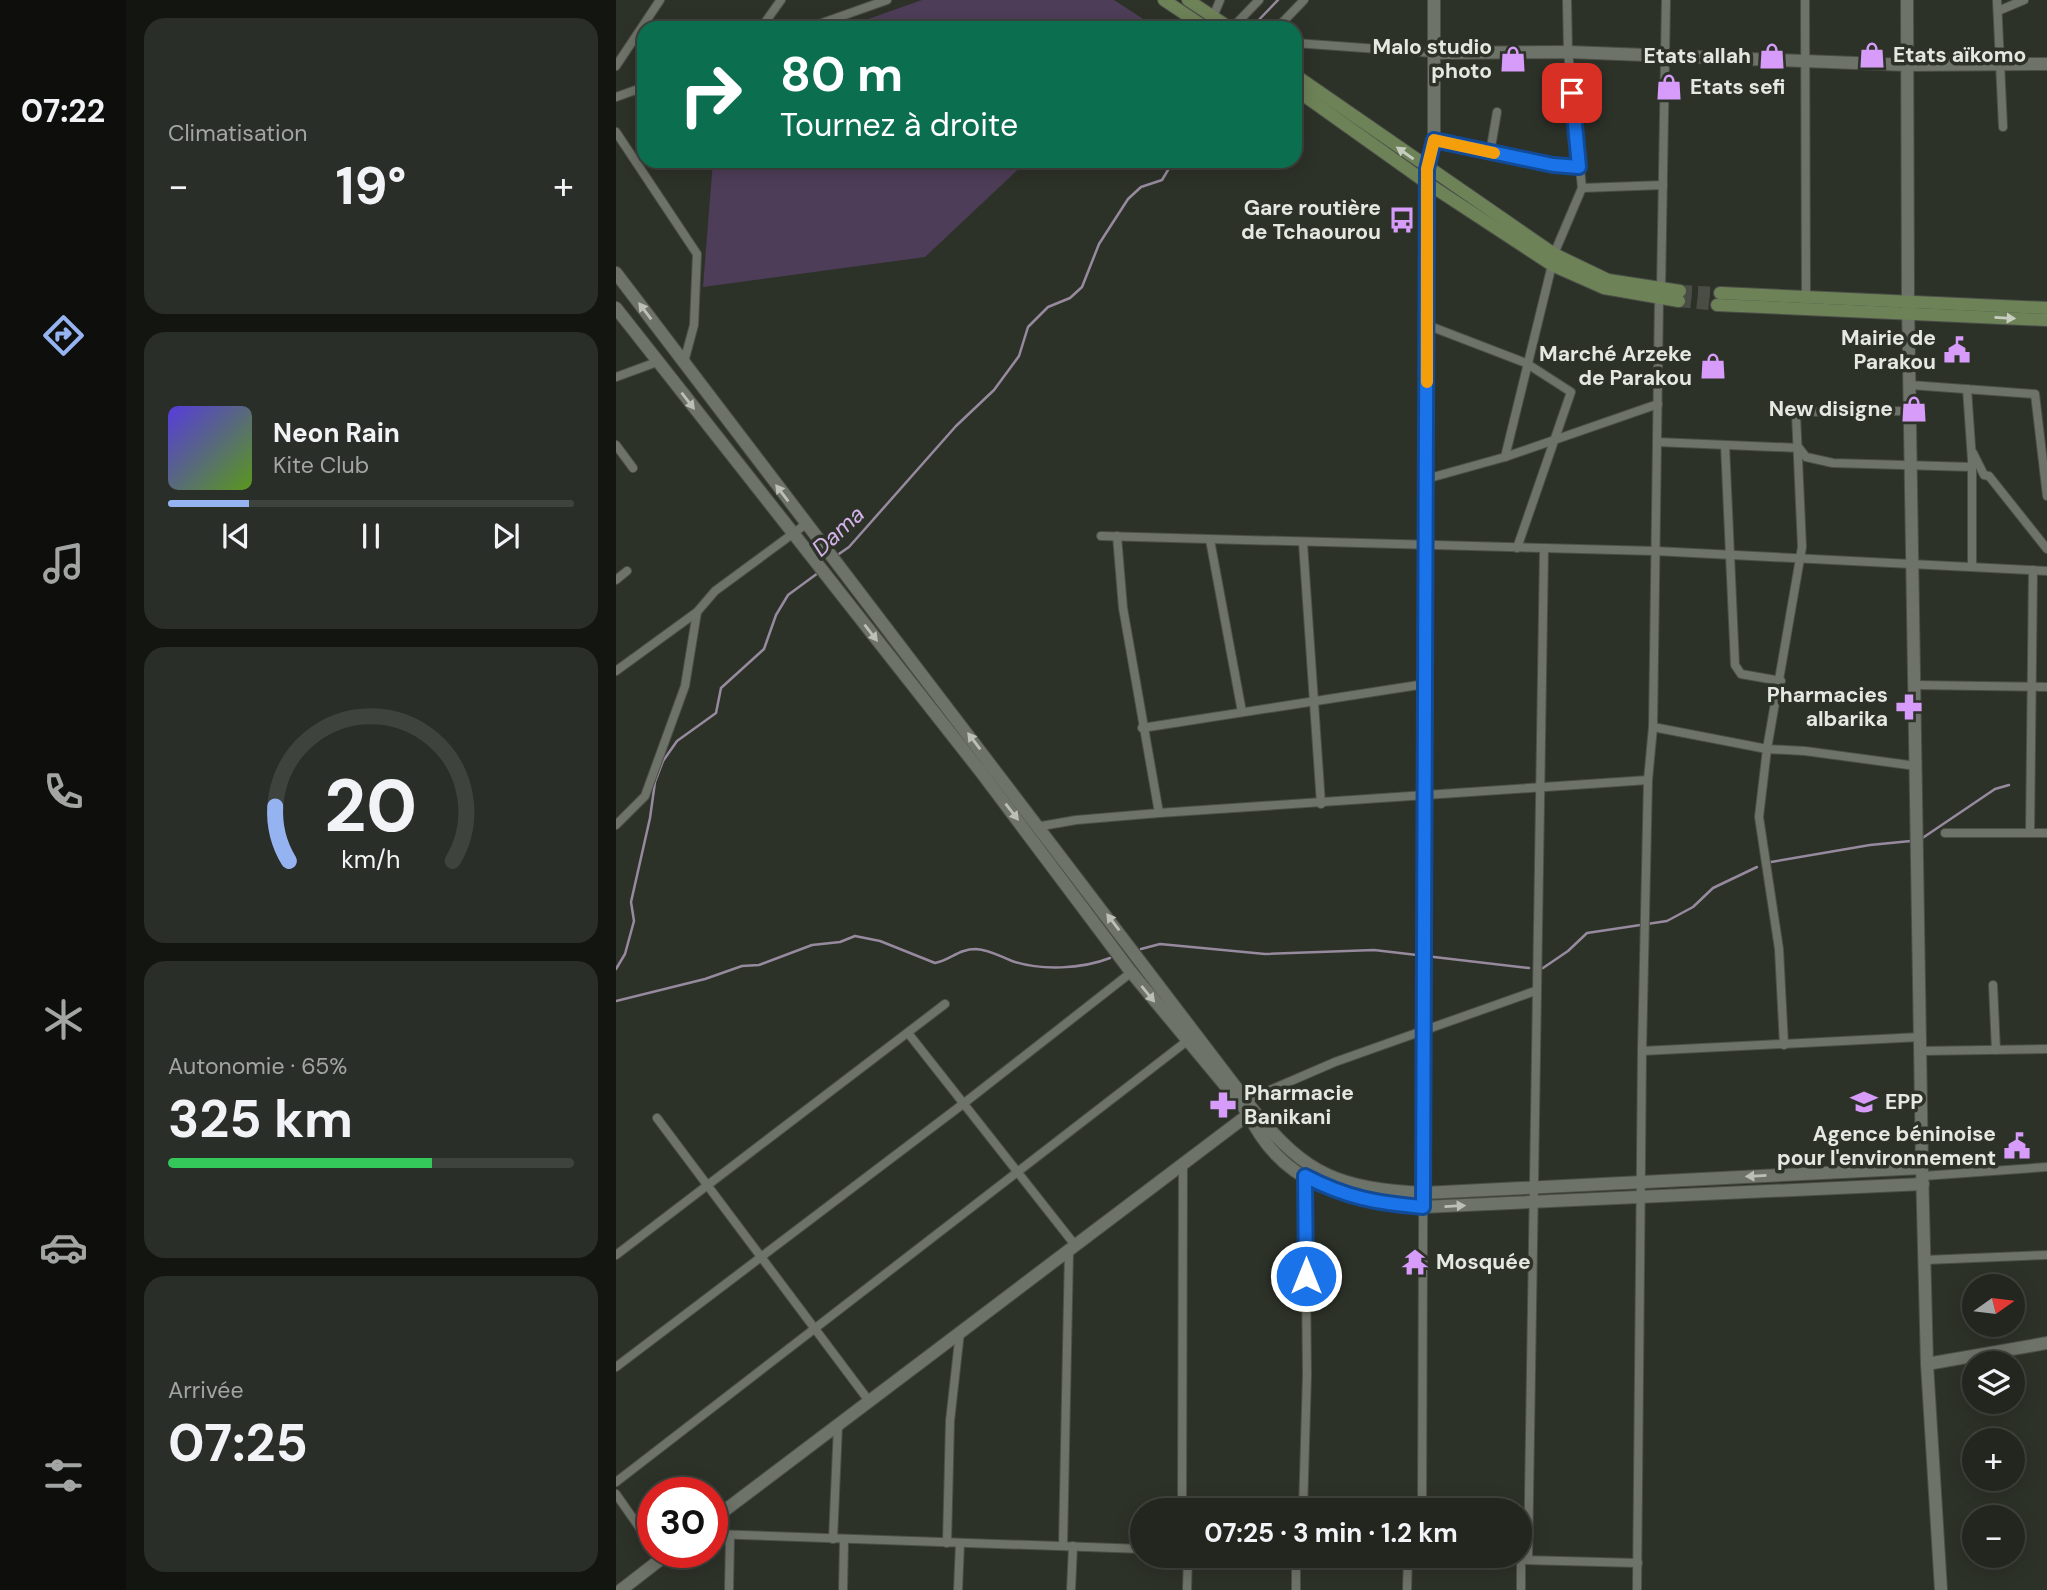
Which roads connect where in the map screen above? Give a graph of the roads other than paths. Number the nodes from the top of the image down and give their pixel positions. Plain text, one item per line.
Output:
1 (660, 0) edge
2 (780, 0) edge
3 (887, 0) edge
4 (1164, 0) edge
5 (1188, 0) edge
6 (1220, 0) edge
7 (1259, 0) edge
8 (1304, 0) edge
9 (1433, 0) edge
10 (1567, 0) edge
11 (1666, 0) edge
12 (1805, 0) edge
13 (1907, 0) edge
14 (1997, 0) edge
15 (2024, 0) edge
16 (877, 2) edge
17 (1998, 11) junction
18 (646, 21) edge
19 (766, 21) edge
20 (827, 21) edge
21 (1207, 21) edge
22 (1208, 21) edge
23 (1210, 21) edge
24 (1238, 21) edge
25 (1284, 21) edge
26 (637, 34) edge
27 (1302, 44) edge
28 (1568, 52) junction
29 (1434, 53) junction
30 (1666, 55) junction
31 (1806, 59) junction
32 (2001, 63) junction
33 (2047, 64) edge
34 (1907, 65) junction
35 (616, 66) edge
36 (1302, 80) edge
37 (637, 90) edge
38 (1302, 94) edge
39 (616, 97) edge
40 (1497, 113) dead end
41 (2003, 127) dead end
42 (616, 132) edge
43 (1434, 140) junction
44 (1490, 153) junction
45 (637, 164) edge
46 (1579, 167) junction
47 (640, 168) edge
48 (1427, 169) junction
49 (1427, 183) junction
50 (1663, 185) junction
51 (1582, 188) junction
52 (1553, 260) junction
53 (616, 273) edge
54 (1660, 294) junction
55 (1680, 296) tunnel mouth
56 (1806, 297) junction
57 (616, 308) edge
58 (1908, 308) junction
59 (2047, 308) edge
60 (2047, 320) edge
61 (1427, 325) junction
62 (657, 362) junction
63 (684, 362) junction
64 (1526, 363) junction
65 (616, 377) edge
66 (1910, 385) junction
67 (1967, 389) junction
68 (1658, 404) junction
69 (1910, 411) junction
70 (1552, 442) junction
71 (1657, 442) junction
72 (616, 445) edge
73 (1725, 445) junction
74 (1798, 448) junction
75 (1972, 451) junction
76 (1505, 457) junction
77 (1911, 464) junction
78 (1972, 467) junction
79 (633, 468) dead end
80 (1426, 479) junction
81 (2047, 496) edge
82 (806, 524) junction
83 (793, 534) junction
84 (1101, 536) dead end
85 (1118, 536) junction
86 (1210, 540) junction
87 (1303, 542) junction
88 (1426, 546) junction
89 (1517, 548) junction
90 (1544, 549) junction
91 (2047, 549) edge
92 (1656, 551) junction
93 (1732, 555) junction
94 (1799, 559) junction
95 (1913, 564) junction
96 (1972, 567) junction
97 (2033, 570) junction
98 (627, 571) dead end
99 (2047, 571) edge
100 (616, 580) edge
101 (697, 612) junction
102 (616, 671) edge
103 (1781, 681) junction
104 (1425, 684) junction
105 (1914, 685) junction
106 (2047, 687) edge
107 (2031, 688) junction
108 (1316, 703) junction
109 (1242, 712) junction
110 (1653, 727) junction
111 (1142, 728) junction
112 (1767, 749) junction
113 (1916, 766) junction
114 (1648, 780) junction
115 (1540, 786) junction
116 (1425, 795) junction
117 (1321, 804) junction
118 (1159, 813) junction
119 (616, 825) edge
120 (1039, 825) junction
121 (1945, 833) dead end
122 (2030, 833) junction
123 (2047, 833) edge
124 (1029, 834) junction
125 (1143, 963) junction
126 (1131, 972) junction
127 (1993, 985) dead end
128 (1535, 991) junction
129 (945, 1004) dead end
130 (1424, 1029) junction
131 (908, 1033) junction
132 (1920, 1037) junction
133 (1186, 1041) junction
134 (1784, 1045) junction
135 (2047, 1049) edge
136 (1996, 1050) junction
137 (1642, 1051) junction
138 (1920, 1051) junction
139 (963, 1104) junction
140 (1250, 1108) junction
141 (657, 1118) dead end
142 (1183, 1162) junction
143 (2047, 1167) edge
144 (1017, 1173) junction
145 (1305, 1176) junction
146 (1923, 1176) junction
147 (709, 1185) junction
148 (1533, 1187) junction
149 (1643, 1188) junction
150 (1424, 1193) junction
151 (1533, 1201) junction
152 (1423, 1207) junction
153 (1072, 1248) junction
154 (616, 1255) edge
155 (2047, 1255) edge
156 (762, 1256) junction
157 (1925, 1260) junction
158 (816, 1328) junction
159 (960, 1332) junction
160 (2047, 1343) edge
161 (1927, 1364) junction
162 (616, 1367) edge
163 (869, 1401) junction
164 (838, 1426) junction
165 (616, 1482) edge
166 (616, 1494) edge
167 (1182, 1498) edge
168 (1303, 1498) edge
169 (1422, 1498) edge
170 (1526, 1498) edge
171 (728, 1508) edge
172 (637, 1525) edge
173 (730, 1536) joint
174 (834, 1539) junction
175 (844, 1540) junction
176 (947, 1543) junction
177 (960, 1543) junction
178 (1063, 1546) junction
179 (1073, 1546) junction
180 (1130, 1548) edge
181 (1532, 1560) edge
182 (1638, 1563) junction
183 (647, 1568) edge
184 (1188, 1568) edge
185 (1296, 1568) edge
186 (1408, 1568) edge
187 (1524, 1568) edge
188 (621, 1590) edge
189 (729, 1590) edge
190 (843, 1590) edge
191 (958, 1590) edge
192 (1071, 1590) edge
193 (1187, 1590) edge
194 (1296, 1590) edge
195 (1407, 1590) edge
196 (1521, 1590) edge
197 (1637, 1590) edge
198 (1941, 1590) edge

1 - 18 street
2 - 19 street
3 - 16 street
4 - 21 main road
5 - 22 main road
6 - 23 street
7 - 24 street
8 - 25 street
9 - 29 street
10 - 28 street
11 - 30 street
12 - 31 street
13 - 34 street
14 - 17 street
15 - 17 street
16 - 20 street
17 - 32 street
26 - 35 street
27 - 29 street
28 - 29 street
28 - 30 street
28 - 46 street
29 - 43 street
30 - 31 street
30 - 50 street
31 - 34 street
31 - 56 street
32 - 33 street
32 - 34 street
32 - 41 street
34 - 58 street
48 -> 36 main road
37 - 39 street
38 - 49 main road
40 - 44 street
42 - 45 street
43 - 44 street
43 - 48 street
44 - 46 street
46 - 51 street
47 - 63 street
48 - 49 street
48 - 52 main road
49 - 52 main road
49 - 61 street
50 - 51 street
50 - 54 street
51 - 52 street
52 - 54 main road
52 - 64 street
63 -> 53 street
54 - 55 main road
54 - 68 street
56 - 58 main road
56 - 58 main road
57 - 62 street
58 - 59 main road
58 -> 60 main road
58 - 66 street
61 - 64 street
61 - 80 street
62 - 65 street
62 -> 83 street
82 -> 63 street
64 - 70 street
64 - 76 street
66 - 67 street
66 - 69 street
67 - 75 street
67 - 81 street
68 - 70 street
68 - 71 street
69 - 74 street
69 - 77 street
70 - 76 street
70 - 89 street
71 - 73 street
71 - 92 street
72 - 79 street
73 - 74 street
73 - 93 street
74 - 77 street
74 - 94 street
75 - 78 street
75 - 91 street
76 - 80 street
77 - 78 street
77 - 95 street
78 - 96 street
80 - 88 street
82 - 83 street
120 -> 82 street
83 - 101 street
83 -> 124 street
84 - 85 street
85 - 86 street
85 - 111 street
86 - 87 street
86 - 109 street
87 - 88 street
87 - 108 street
88 - 89 street
88 - 104 street
89 - 90 street
90 - 92 street
90 - 115 street
92 - 93 street
92 - 110 street
93 - 94 street
93 - 103 street
94 - 95 street
94 - 103 street
95 - 96 street
95 - 105 street
96 - 97 street
97 - 99 street
97 - 107 street
98 - 100 street
101 - 102 street
101 - 119 street
103 - 112 street
104 - 108 street
104 - 116 street
105 - 107 street
105 - 113 street
106 - 107 street
107 - 122 street
108 - 109 street
108 - 117 street
109 - 111 street
110 - 112 street
110 - 114 street
111 - 118 street
112 - 113 street
112 - 134 street
113 - 132 street
114 - 115 street
114 - 137 street
115 - 116 street
115 - 128 street
116 - 117 street
116 - 130 street
117 - 118 street
118 - 120 street
120 - 124 street
125 -> 120 street
121 - 122 street
122 - 123 street
124 - 126 street
125 - 126 street
125 - 140 street
126 -> 133 street
126 - 139 street
127 - 136 street
128 - 130 street
128 - 148 street
129 - 131 street
130 - 140 street
130 - 150 street
131 - 139 street
131 - 147 street
132 - 134 street
132 - 138 street
133 - 140 street
133 - 144 street
134 - 137 street
135 - 136 street
136 - 138 street
137 - 149 street
138 - 146 street
139 - 144 street
139 - 156 street
140 - 142 street
140 - 145 street
140 - 150 street
141 - 147 street
142 - 153 street
142 - 167 street
143 - 146 street
144 - 153 street
144 - 158 street
145 - 152 street
145 - 168 street
146 - 149 street
146 - 157 street
147 - 154 street
147 - 156 street
148 - 149 street
148 - 150 street
148 - 151 street
149 - 151 street
149 - 182 street
150 - 152 street
152 -> 151 street
151 - 170 street
152 - 169 street
153 - 159 street
153 - 178 street
155 - 157 street
156 - 158 street
156 - 162 street
157 - 161 street
158 - 163 street
158 - 165 street
159 - 163 street
159 - 176 street
160 - 161 street
161 - 198 street
163 - 164 street
164 - 171 street
164 - 174 street
166 - 172 street
173 - 174 street
173 - 189 street
174 - 175 street
175 - 176 street
175 - 190 street
176 - 177 street
177 - 178 street
177 - 191 street
178 - 179 street
179 - 180 street
179 - 192 street
181 - 182 street
182 - 197 street
183 - 188 street
184 - 193 street
185 - 194 street
186 - 195 street
187 - 196 street

